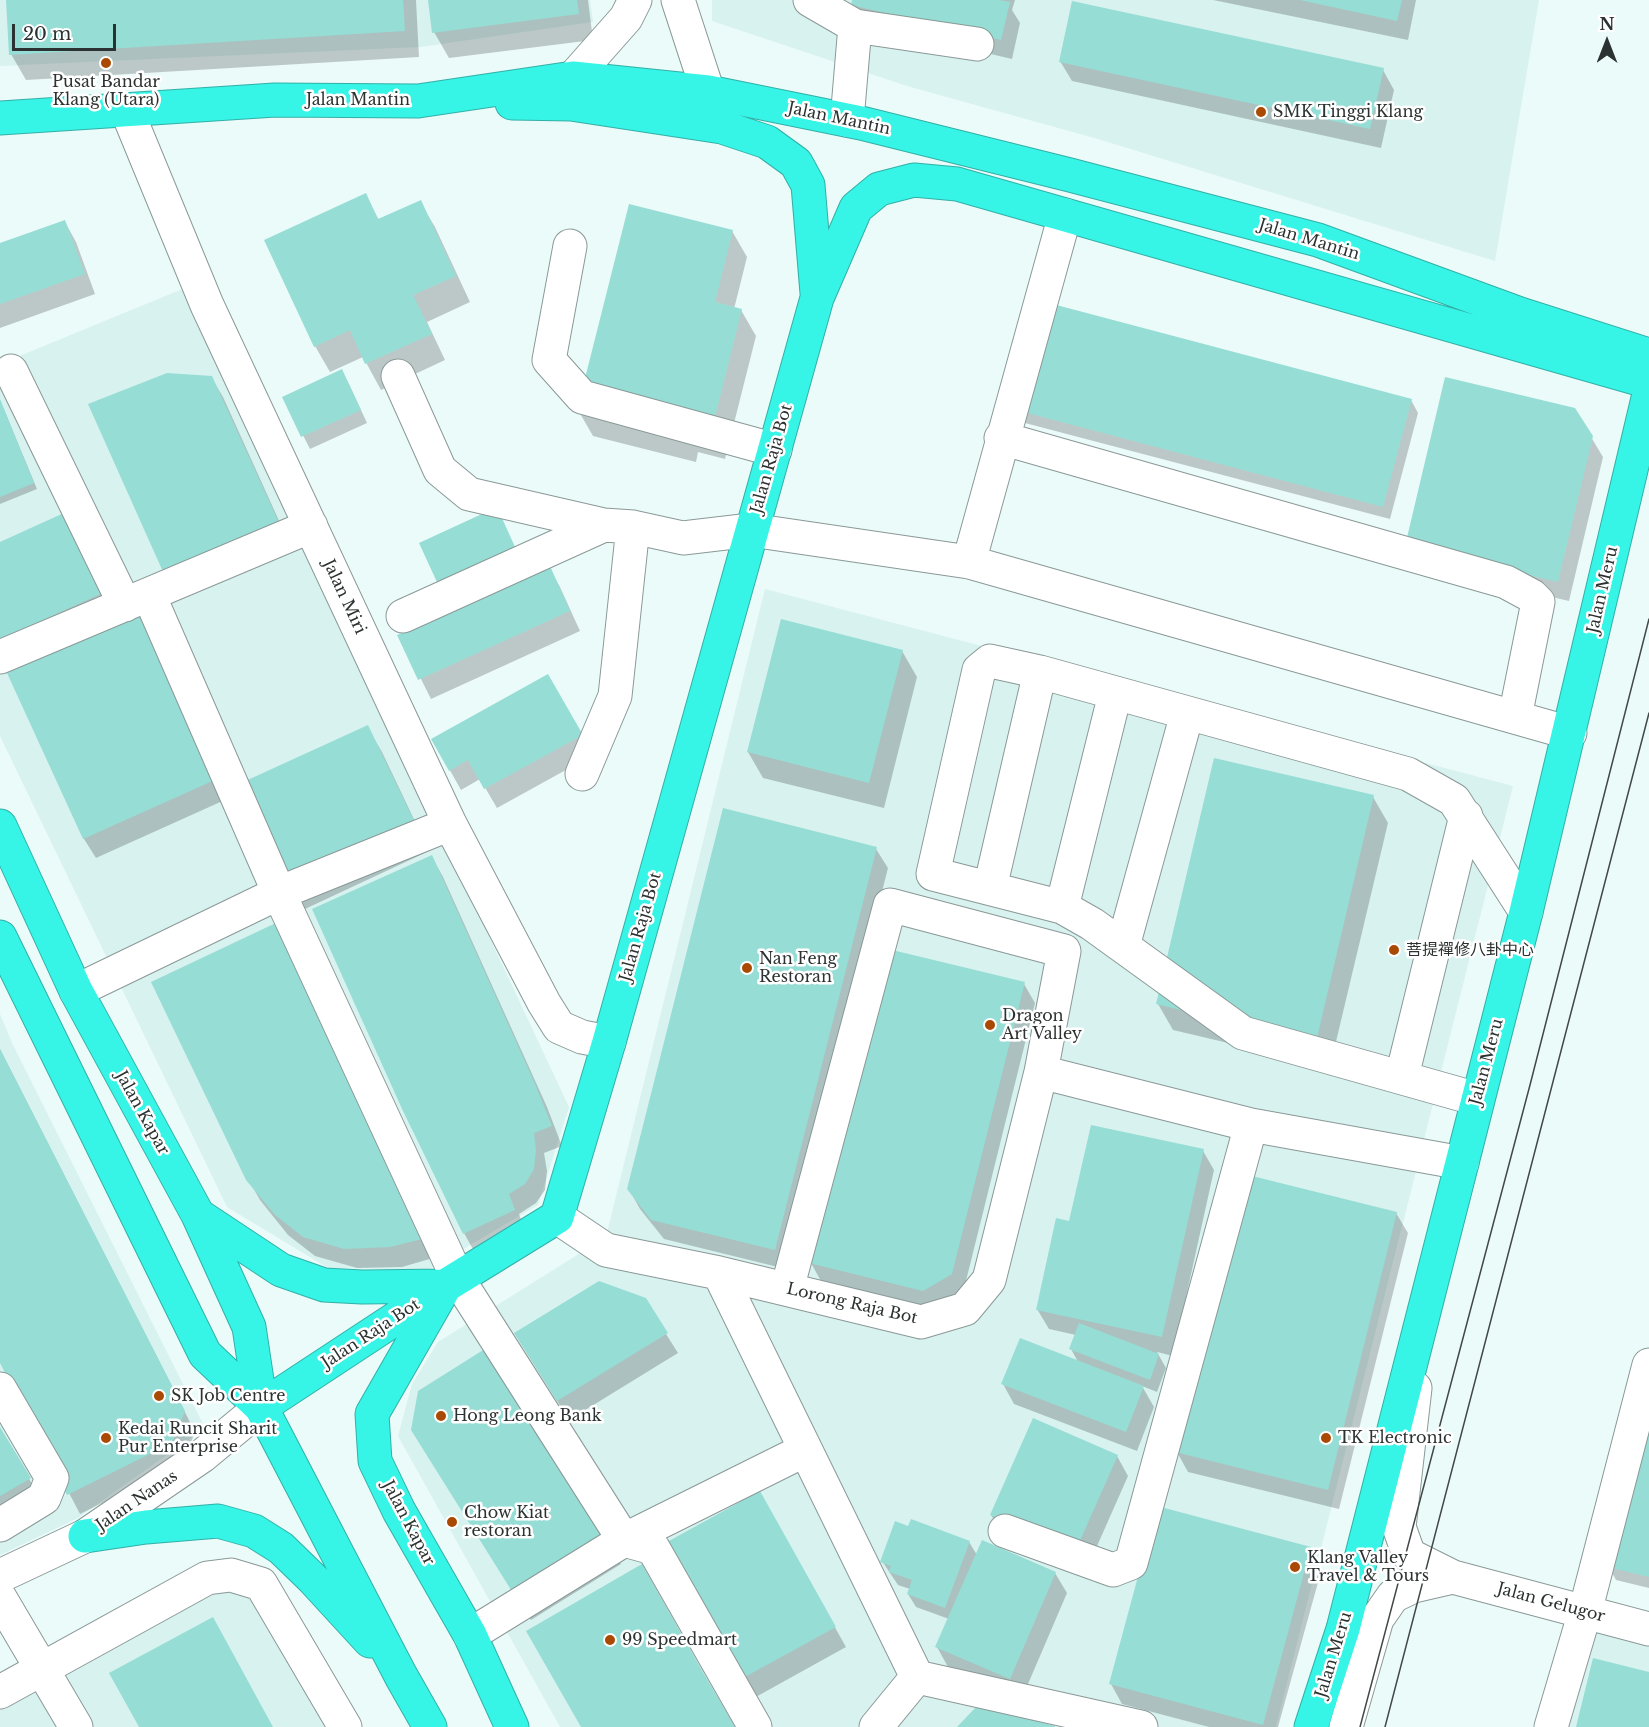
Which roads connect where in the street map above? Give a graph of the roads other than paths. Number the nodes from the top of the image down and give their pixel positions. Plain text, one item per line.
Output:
1 (635, 0) edge
2 (678, 0) edge
3 (810, 0) edge
4 (855, 26) junction
5 (977, 44) dead end
6 (573, 78) junction
7 (708, 92) junction
8 (418, 101) junction
9 (127, 111) junction
10 (0, 118) edge
11 (846, 120) junction
12 (1065, 215) junction
13 (570, 246) dead end
14 (817, 298) junction
15 (1649, 355) edge
16 (11, 371) dead end
17 (398, 376) dead end
18 (1649, 382) edge
19 (1649, 393) edge
20 (1001, 438) junction
21 (775, 450) junction
22 (311, 526) junction
23 (619, 526) junction
24 (751, 530) junction
25 (969, 562) junction
26 (137, 600) junction
27 (403, 616) dead end
28 (0, 657) edge
29 (1040, 672) junction
30 (1115, 694) junction
31 (1187, 714) junction
32 (1515, 717) junction
33 (1570, 733) junction
34 (582, 774) dead end
35 (1466, 816) junction
36 (450, 824) junction
37 (0, 826) edge
38 (990, 888) junction
39 (279, 893) junction
40 (1062, 907) junction
41 (1526, 912) junction
42 (0, 936) edge
43 (1123, 946) junction
44 (76, 992) junction
45 (609, 1042) junction
46 (1041, 1072) junction
47 (1402, 1076) junction
48 (1477, 1099) junction
49 (1251, 1125) junction
50 (1462, 1162) junction
51 (198, 1215) junction
52 (556, 1217) junction
53 (719, 1273) junction
54 (452, 1282) junction
55 (787, 1289) junction
56 (1424, 1312) junction
57 (1649, 1365) edge
58 (0, 1389) edge
59 (261, 1407) junction
60 (805, 1450) junction
61 (0, 1525) edge
62 (1005, 1531) dead end
63 (85, 1536) junction
64 (624, 1540) junction
65 (0, 1576) edge
66 (1454, 1577) junction
67 (0, 1598) edge
68 (1585, 1612) junction
69 (1649, 1629) edge
70 (470, 1635) junction
71 (41, 1670) junction
72 (401, 1676) junction
73 (917, 1677) junction
74 (0, 1692) edge
75 (76, 1727) edge
76 (345, 1727) edge
77 (430, 1727) edge
78 (512, 1727) edge
79 (755, 1727) edge
80 (876, 1727) edge
81 (1141, 1727) edge
82 (1311, 1727) edge
83 (1346, 1727) edge
84 (1551, 1727) edge

1 - 6 street
2 - 7 street
3 - 4 street
4 - 5 street
4 - 11 street
6 - 7 highway, Jalan Mantin
6 - 8 highway, Jalan Mantin
7 - 11 highway, Jalan Mantin
8 - 9 highway, Jalan Mantin
8 - 14 highway
9 - 10 highway, Jalan Mantin
9 - 22 street, Jalan Miri
11 - 15 highway, Jalan Mantin
12 - 14 highway
12 - 18 highway
12 - 20 street
13 - 21 street
14 - 21 highway, Jalan Raja Bot
16 - 26 street
17 - 23 street
19 - 33 highway, Jalan Meru
20 - 25 street
20 - 32 street
21 - 24 highway, Jalan Raja Bot
22 - 26 street
22 - 36 street, Jalan Miri
23 - 24 street
23 - 27 street
23 - 34 street
24 - 25 street
24 - 45 highway, Jalan Raja Bot
25 - 32 street
26 - 28 street
26 - 39 street
29 - 30 street
29 - 38 street
29 - 38 street
30 - 31 street
30 - 40 street
31 - 35 street
31 - 43 street
32 - 33 street
33 - 41 highway, Jalan Meru
35 - 41 street
35 - 47 street
36 - 39 street
36 - 45 street, Jalan Miri
37 - 44 highway, Jalan Kapar
38 - 40 street
39 - 44 street
39 - 54 street
40 - 43 street
41 - 48 highway, Jalan Meru
42 - 59 highway, Jalan Kapar
43 - 47 street
44 - 51 highway, Jalan Kapar
45 - 52 highway, Jalan Raja Bot
46 - 49 street
46 - 55 street, Lorong Raja Bot
46 - 55 street, Lorong Raja Bot
47 - 48 street
48 - 50 highway, Jalan Meru
49 - 50 street
49 - 62 street
50 - 56 highway, Jalan Meru
51 - 54 highway
51 - 59 highway, Jalan Kapar
52 - 53 street, Lorong Raja Bot
52 - 54 highway, Jalan Raja Bot
53 - 55 street, Lorong Raja Bot
53 - 60 street
54 - 59 highway, Jalan Raja Bot
54 - 64 street
54 - 70 highway, Jalan Kapar
56 - 66 street, Jalan Gelugor
56 - 82 highway, Jalan Meru
57 - 68 street
58 - 61 street
59 - 63 street, Jalan Nanas
59 - 72 highway, Jalan Kapar
60 - 64 street
60 - 73 street
63 - 65 street, Jalan Nanas
63 - 72 highway
64 - 70 street
64 - 79 street
66 - 68 street, Jalan Gelugor
66 - 83 street, Jalan Meru
67 - 71 street
68 - 69 street, Jalan Gelugor
68 - 84 street
70 - 78 highway, Jalan Kapar
71 - 74 street
71 - 75 street
71 - 76 street
72 - 77 highway, Jalan Kapar
73 - 80 street
73 - 81 street

